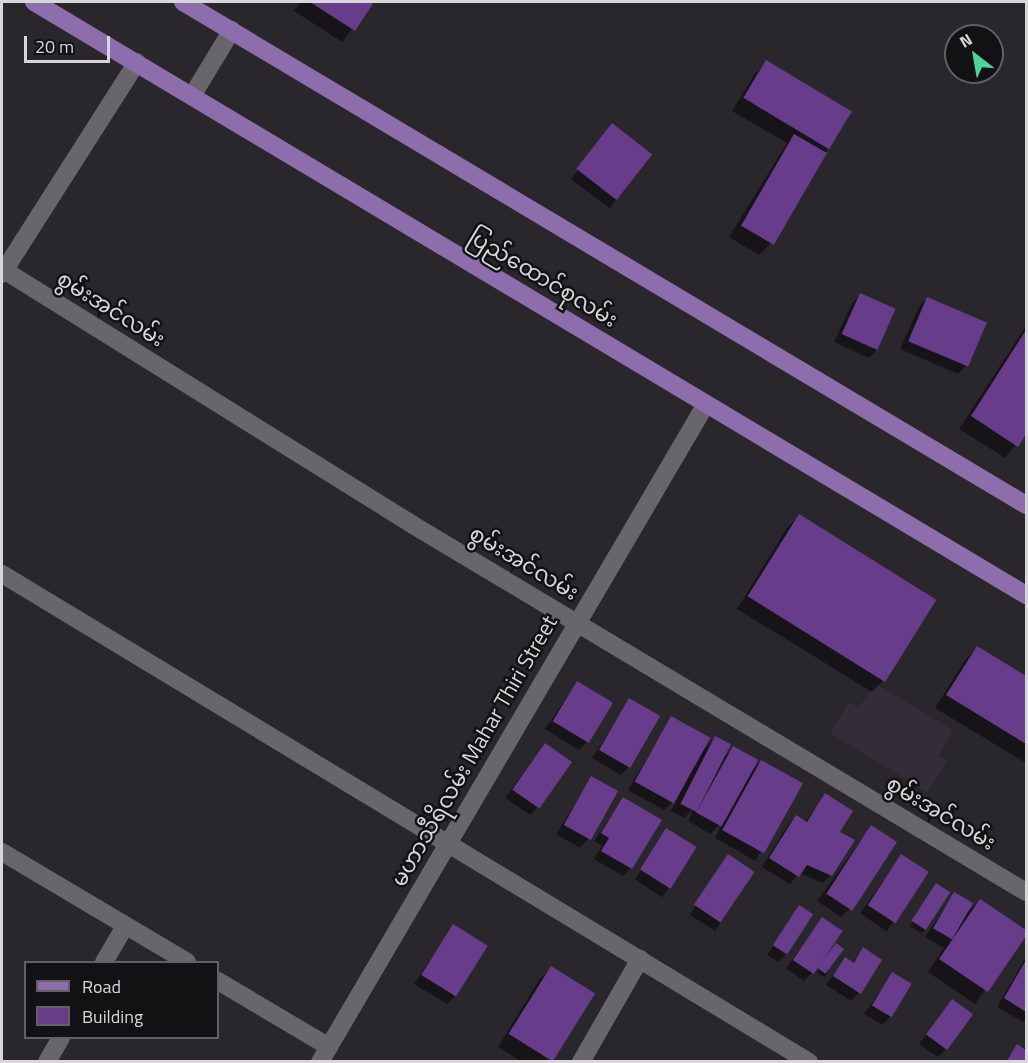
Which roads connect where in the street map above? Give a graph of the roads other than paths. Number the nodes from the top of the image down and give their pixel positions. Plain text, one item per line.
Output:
1 (34, 2) edge
2 (183, 2) edge
3 (232, 30) junction
4 (137, 62) junction
5 (192, 96) junction
6 (2, 271) edge
7 (706, 404) junction
8 (1026, 505) edge
9 (2, 574) edge
10 (1026, 595) edge
11 (577, 623) junction
12 (448, 843) junction
13 (2, 852) edge
14 (1026, 892) edge
15 (126, 926) junction
16 (640, 959) junction
17 (105, 961) edge
18 (184, 961) edge
19 (219, 982) edge
20 (60, 1039) edge
21 (325, 1054) edge
22 (47, 1062) edge
23 (581, 1062) edge
24 (809, 1062) edge

1 - 4 main road, ပြည်ထောင်စုလမ်း
2 - 3 main road
3 - 5 street
3 - 8 main road
4 - 5 main road, ပြည်ထောင်စုလမ်း
4 - 6 street
5 - 7 main road, ပြည်ထောင်စုလမ်း
6 - 11 street, စွမ်းအင်လမ်း
7 - 10 main road, ပြည်ထောင်စုလမ်း
7 - 11 street, မဟာသီရိလမ်း Mahar Thiri Street
9 - 12 street
11 - 12 street, မဟာသီရိလမ်း Mahar Thiri Street
11 - 14 street, စွမ်းအင်လမ်း
12 - 16 street
12 - 21 street, မဟာသီရိလမ်း Mahar Thiri Street
13 - 15 street
15 - 17 street
15 - 18 street
16 - 23 street
16 - 24 street
19 - 21 street
20 - 22 street

